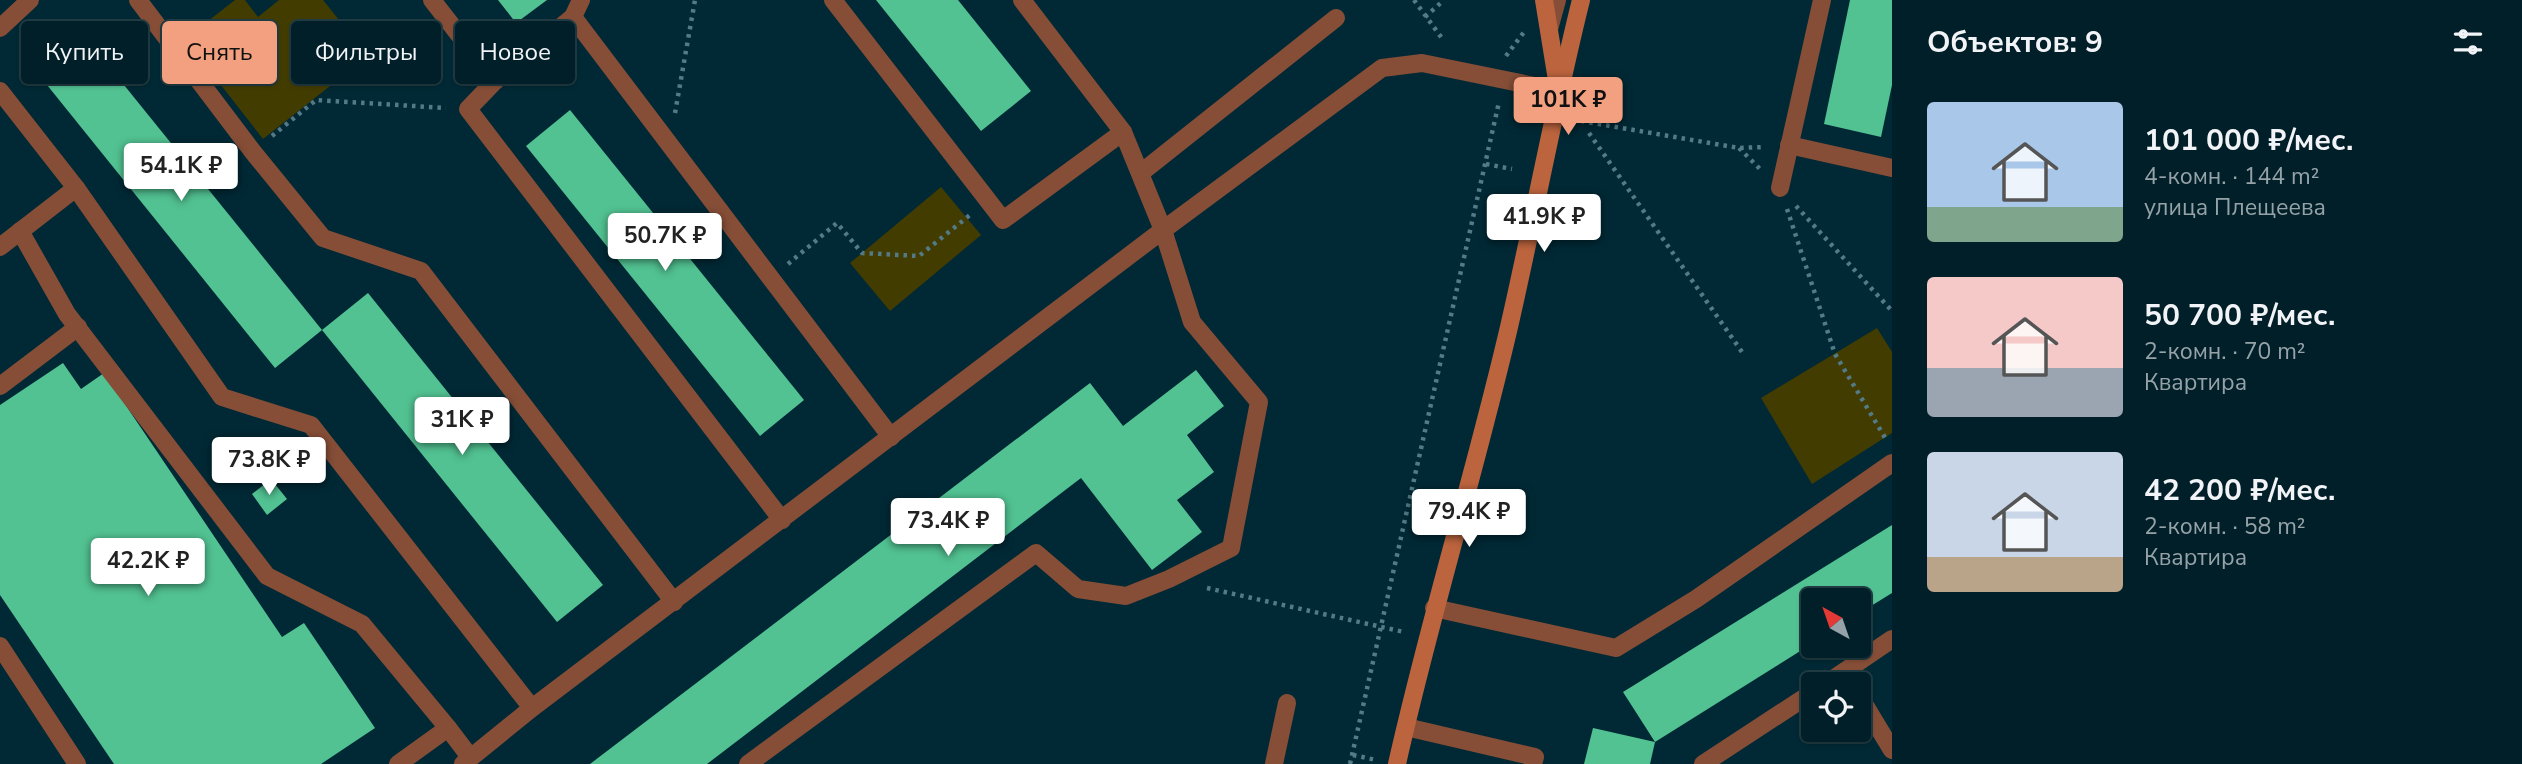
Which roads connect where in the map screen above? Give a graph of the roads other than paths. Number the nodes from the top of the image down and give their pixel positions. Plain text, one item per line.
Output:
1 (30, 0) edge
2 (138, 0) edge
3 (432, 0) edge
4 (581, 0) edge
5 (832, 0) edge
6 (1022, 0) edge
7 (1544, 0) edge
8 (1557, 0) edge
9 (1581, 0) edge
10 (1822, 0) edge
11 (573, 17) junction
12 (1336, 18) dead end
13 (568, 21) edge
14 (0, 28) edge
15 (1549, 29) junction
16 (455, 30) edge
17 (492, 84) edge
18 (0, 91) edge
19 (1559, 91) junction
20 (1123, 132) junction
21 (1789, 145) junction
22 (1892, 168) edge
23 (1142, 172) junction
24 (76, 188) junction
25 (1780, 188) road end
26 (1163, 230) junction
27 (20, 231) junction
28 (0, 247) edge
29 (78, 327) junction
30 (0, 386) edge
31 (891, 437) junction
32 (1892, 463) edge
33 (782, 520) junction
34 (674, 602) junction
35 (1434, 608) junction
36 (1892, 639) edge
37 (0, 646) edge
38 (1856, 672) edge
39 (1801, 700) edge
40 (1287, 703) dead end
41 (532, 708) junction
42 (1871, 715) edge
43 (1406, 727) junction
44 (448, 728) junction
45 (1892, 750) edge
46 (467, 761) edge
47 (77, 764) edge
48 (398, 764) edge
49 (747, 764) edge
50 (1273, 764) edge
51 (1397, 764) edge
52 (1533, 764) edge
53 (1703, 764) edge

1 - 14 lane
2 - 34 lane
3 - 16 lane
4 - 11 lane
5 - 20 lane
6 - 20 lane
7 - 15 main road
8 - 15 lane
9 - 19 main road
10 - 21 lane
11 - 13 lane
11 - 31 lane
12 - 23 lane
15 - 19 main road
17 - 33 lane
18 - 24 lane
19 - 26 lane
19 - 35 main road
20 - 23 lane
21 - 22 lane
21 - 25 lane
23 - 26 lane
24 - 27 lane
24 - 41 lane
26 - 31 lane
26 - 49 lane
27 - 28 lane
27 - 29 lane
29 - 30 lane
29 - 44 lane
31 - 33 lane
32 - 35 lane
33 - 34 lane
34 - 41 lane
35 - 43 main road
36 - 38 lane
37 - 47 lane
39 - 53 lane
40 - 50 lane
41 - 46 lane
42 - 45 lane
43 - 51 main road
43 - 52 lane
44 - 46 lane
44 - 48 lane

